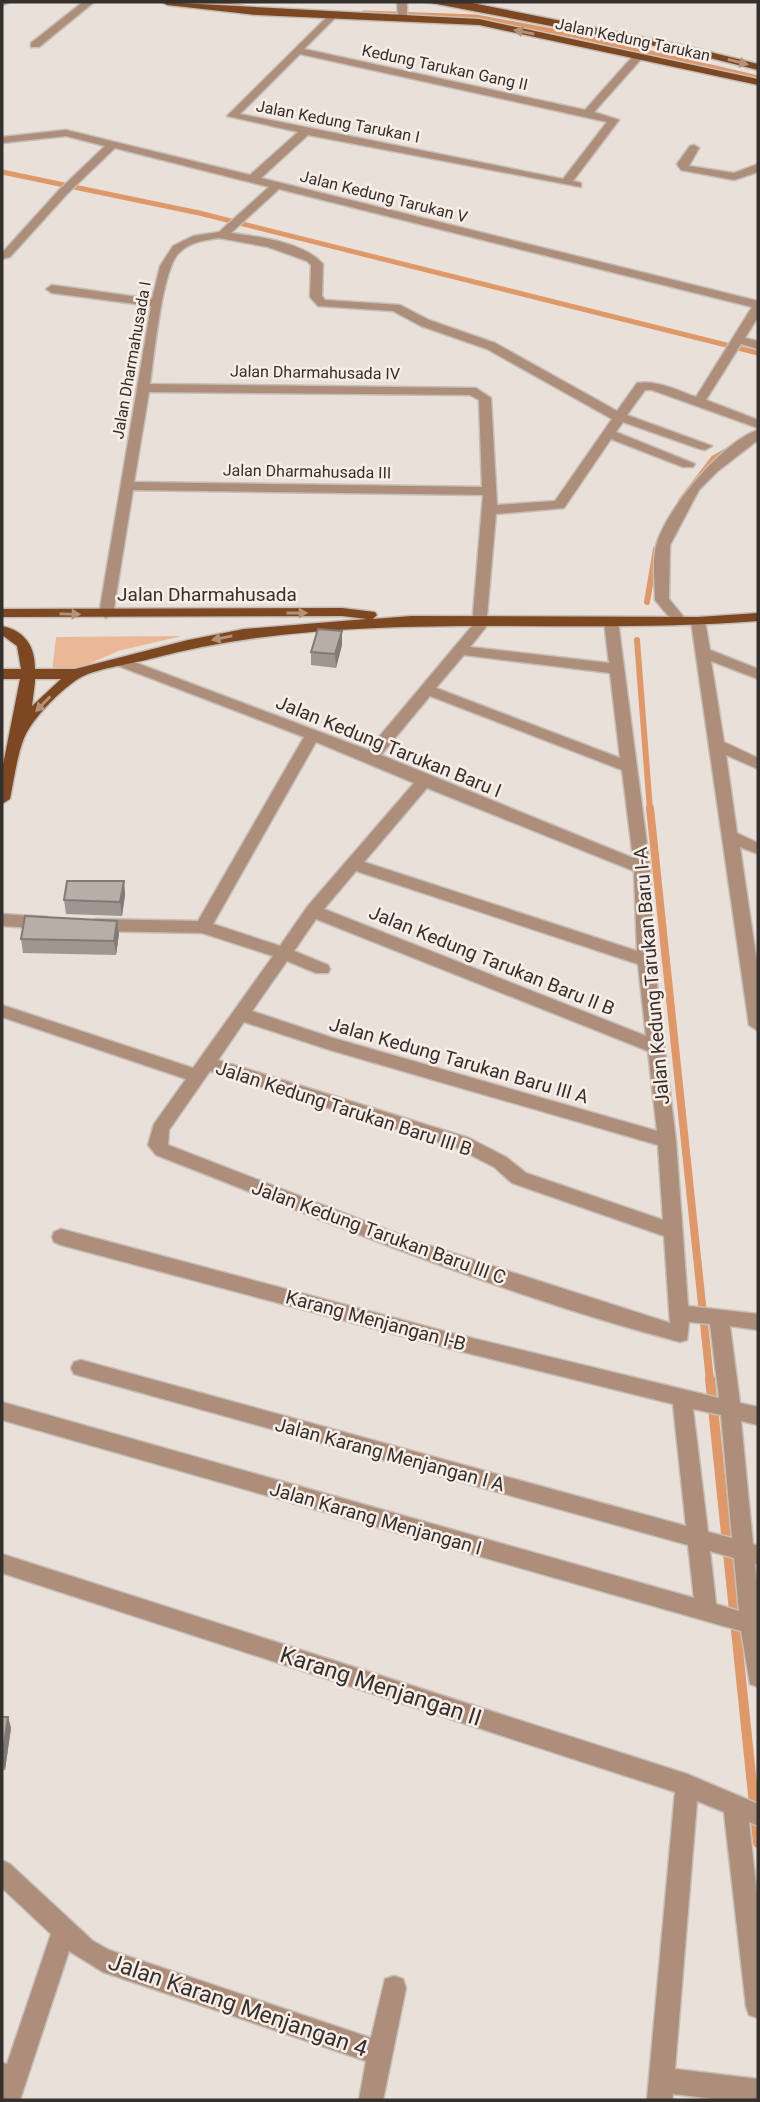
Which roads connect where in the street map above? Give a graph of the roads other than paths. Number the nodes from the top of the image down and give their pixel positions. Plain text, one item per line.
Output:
1 (89, 2) edge
2 (167, 2) edge
3 (402, 2) edge
4 (431, 2) edge
5 (445, 2) edge
6 (332, 15) junction
7 (403, 16) junction
8 (35, 45) dead end
9 (297, 50) junction
10 (638, 57) junction
11 (758, 68) edge
12 (758, 82) edge
13 (587, 114) junction
14 (306, 131) junction
15 (2, 140) edge
16 (112, 145) junction
17 (694, 148) dead end
18 (758, 167) edge
19 (252, 180) junction
20 (571, 184) joint
21 (276, 186) junction
22 (231, 227) junction
23 (2, 256) edge
24 (52, 289) dead end
25 (157, 303) junction
26 (758, 306) edge
27 (737, 345) junction
28 (758, 345) edge
29 (143, 388) junction
30 (699, 402) junction
31 (618, 416) junction
32 (758, 424) edge
33 (606, 433) junction
34 (758, 434) edge
35 (705, 446) dead end
36 (688, 464) dead end
37 (125, 486) junction
38 (488, 491) junction
39 (490, 510) junction
40 (2, 613) edge
41 (106, 614) junction
42 (758, 617) edge
43 (411, 620) junction
44 (481, 620) junction
45 (611, 621) junction
46 (680, 621) junction
47 (698, 621) junction
48 (758, 627) edge
49 (2, 630) edge
50 (460, 650) junction
51 (703, 653) junction
52 (121, 662) junction
53 (617, 669) junction
54 (2, 674) edge
55 (29, 674) junction
56 (75, 674) junction
57 (758, 674) edge
58 (425, 689) junction
59 (313, 734) junction
60 (16, 737) junction
61 (717, 745) junction
62 (371, 757) junction
63 (758, 764) edge
64 (630, 767) junction
65 (424, 781) junction
66 (2, 799) edge
67 (732, 835) junction
68 (758, 849) edge
69 (355, 864) junction
70 (642, 868) junction
71 (313, 911) junction
72 (2, 920) edge
73 (203, 926) junction
74 (752, 939) edge
75 (284, 953) junction
76 (646, 960) junction
77 (322, 970) dead end
78 (2, 1011) edge
79 (240, 1014) junction
80 (758, 1025) edge
81 (656, 1047) junction
82 (202, 1069) junction
83 (667, 1141) junction
84 (675, 1233) junction
85 (61, 1237) dead end
86 (716, 1316) junction
87 (682, 1320) junction
88 (758, 1322) edge
89 (81, 1368) dead end
90 (688, 1397) junction
91 (727, 1407) junction
92 (2, 1411) edge
93 (758, 1416) edge
94 (703, 1540) junction
95 (747, 1551) edge
96 (2, 1563) edge
97 (709, 1613) junction
98 (751, 1624) edge
99 (758, 1677) edge
100 (687, 1785) junction
101 (745, 1809) edge
102 (2, 1872) edge
103 (64, 1930) junction
104 (394, 1988) dead end
105 (758, 2006) edge
106 (381, 2054) junction
107 (7, 2086) edge
108 (661, 2090) edge
109 (758, 2092) edge
110 (371, 2100) edge

1 - 8 street
2 - 6 main road, Jalan Kedung Tarukan
3 - 7 street
4 - 5 main road
5 -> 11 main road
6 - 7 main road, Jalan Kedung Tarukan
6 - 9 street, Jalan Kedung Tarukan I
10 -> 7 main road, Jalan Kedung Tarukan
9 - 13 street, Kedung Tarukan Gang II
9 - 14 street, Jalan Kedung Tarukan I
10 - 12 main road, Jalan Kedung Tarukan
10 - 13 street
13 - 20 street, Kedung Tarukan Gang II
14 - 19 street
14 - 20 street, Jalan Kedung Tarukan I
15 - 16 street, Jalan Kedung Tarukan V
16 - 19 street, Jalan Kedung Tarukan V
16 - 23 street
17 - 18 street
19 - 21 street, Jalan Kedung Tarukan V
21 - 22 street
21 - 26 street, Jalan Kedung Tarukan V
22 - 25 street, Jalan Dharmahusada I
22 - 31 street, Jalan Dharmahusada I
24 - 25 street
25 - 29 street, Jalan Dharmahusada I
26 - 27 street
27 - 28 street
27 - 30 street
29 - 37 street, Jalan Dharmahusada I
29 - 38 street, Jalan Dharmahusada IV
30 - 31 street
30 - 32 street
31 - 33 street
31 - 35 street
33 - 36 street
33 - 39 street
34 - 46 street
37 - 38 street, Jalan Dharmahusada III
37 - 41 street, Jalan Dharmahusada I
38 - 39 street
39 - 44 street
40 -> 41 main road, Jalan Dharmahusada
41 -> 43 main road, Jalan Dharmahusada
42 - 47 main road, Jalan Dharmahusada
43 - 44 main road, Jalan Dharmahusada
43 -> 52 main road, Jalan Dharmahusada
44 - 45 main road, Jalan Dharmahusada
44 - 50 street
45 - 46 main road, Jalan Dharmahusada
45 - 53 street, Jalan Kedung Tarukan Baru I-A
46 - 47 main road, Jalan Dharmahusada
47 - 48 main road, Jalan Dharmahusada
47 - 51 street
49 - 55 main road
50 - 53 street
50 - 58 street
51 - 57 street
51 - 61 street
52 - 56 main road, Jalan Dharmahusada
52 - 59 street, Jalan Kedung Tarukan Baru I
53 - 64 street, Jalan Kedung Tarukan Baru I-A
54 - 55 main road
55 - 56 main road
55 - 60 main road
56 -> 60 main road
58 - 62 street
58 - 64 street
59 - 62 street, Jalan Kedung Tarukan Baru I
59 - 73 street
60 - 66 main road
61 - 63 street
61 - 67 street
62 - 65 street, Jalan Kedung Tarukan Baru I
64 - 70 street, Jalan Kedung Tarukan Baru I-A
65 - 69 street
65 - 70 street, Jalan Kedung Tarukan Baru I
67 - 68 street
67 - 74 street
69 - 71 street
69 - 76 street
70 - 76 street, Jalan Kedung Tarukan Baru I-A
71 - 75 street
71 - 81 street, Jalan Kedung Tarukan Baru II B
72 - 73 street
73 - 75 street
74 - 80 street
75 - 77 street
75 - 79 street
76 - 81 street, Jalan Kedung Tarukan Baru I-A
78 - 82 street, Jalan Kedung Tarukan Baru III B
79 - 82 street
79 - 83 street, Jalan Kedung Tarukan Baru III A
81 - 83 street, Jalan Kedung Tarukan Baru I-A
82 - 84 street, Jalan Kedung Tarukan Baru III B
82 - 87 street, Jalan Kedung Tarukan Baru III C
83 - 84 street, Jalan Kedung Tarukan Baru I-A
84 - 87 street, Jalan Kedung Tarukan Baru I-A
85 - 90 street, Karang Menjangan I-B
86 - 87 street
86 - 88 street
86 - 91 street
89 - 94 street, Jalan Karang Menjangan I A
90 - 91 street, Karang Menjangan I-B
90 - 94 street
91 - 93 street, Karang Menjangan I-B
91 - 95 street
92 - 97 street, Jalan Karang Menjangan I
94 - 95 street, Jalan Karang Menjangan I A
94 - 97 street
95 - 98 street
96 - 100 street, Karang Menjangan II
97 - 98 street, Jalan Karang Menjangan I
98 - 99 street
100 - 101 street, Karang Menjangan II
100 - 108 street
101 - 105 street
102 - 103 street, Jalan Karang Menjangan 4
103 - 106 street, Jalan Karang Menjangan 4
103 - 107 street
104 - 106 street
106 - 110 street
108 - 109 street

